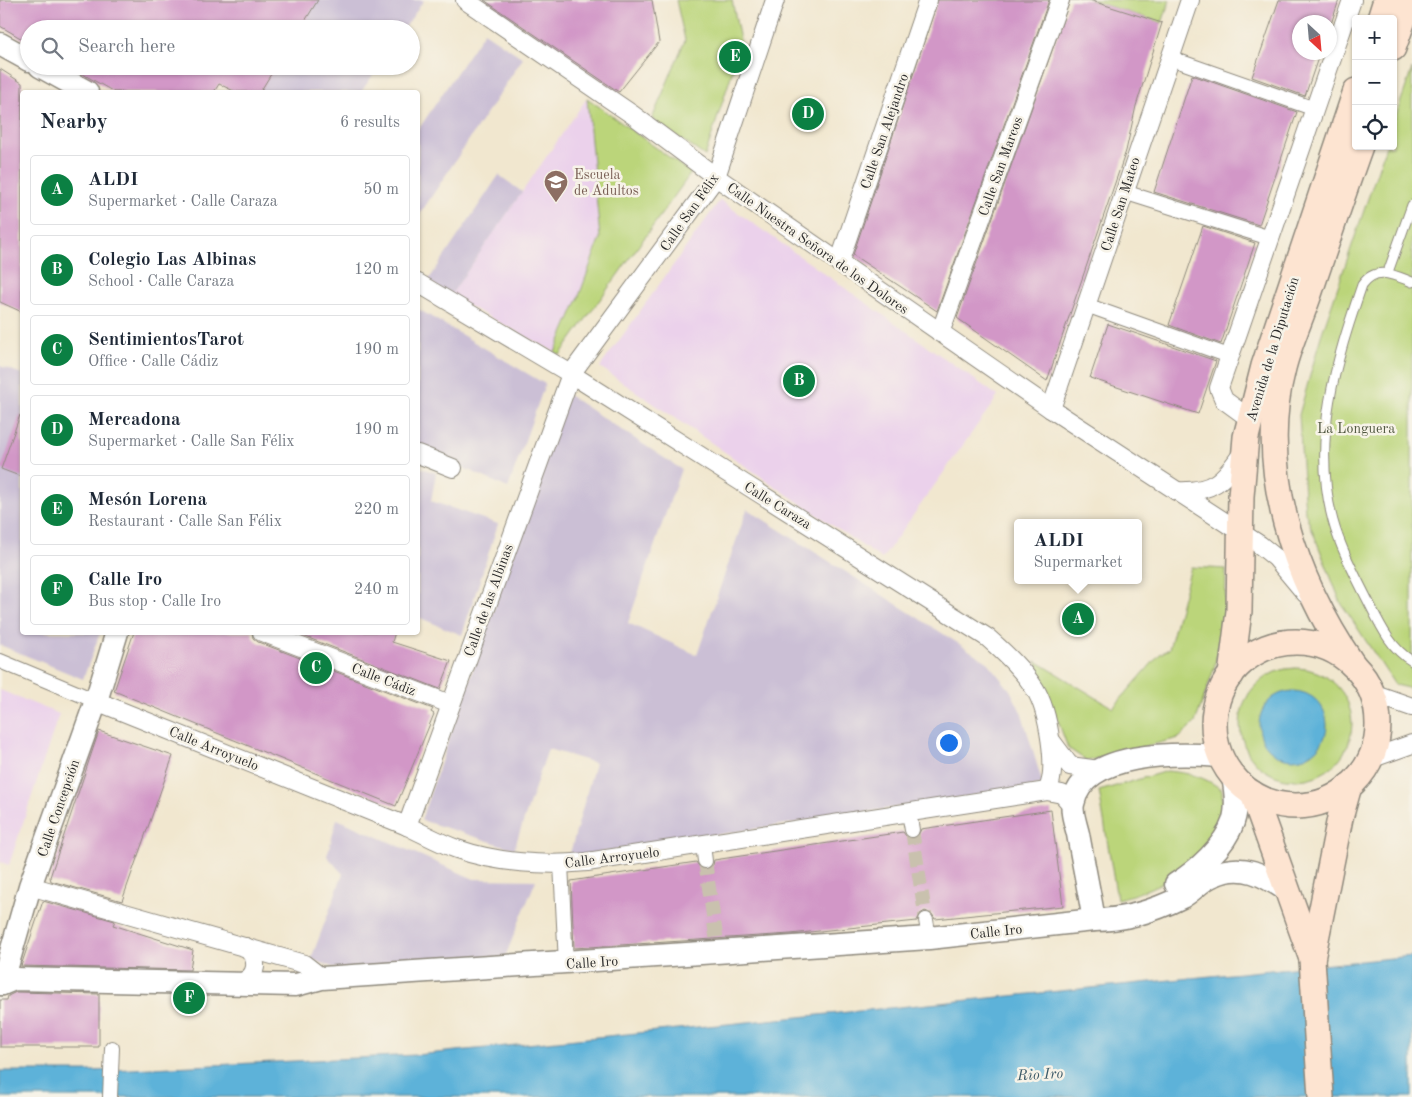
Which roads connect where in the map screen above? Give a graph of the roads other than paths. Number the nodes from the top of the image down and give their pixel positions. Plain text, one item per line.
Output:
1 (464, 0) edge
2 (775, 0) edge
3 (928, 0) edge
4 (1060, 0) edge
5 (1190, 0) edge
6 (1352, 0) edge
7 (1386, 0) edge
8 (1410, 0) edge
9 (1381, 15) edge
10 (1397, 37) edge
11 (0, 44) edge
12 (20, 55) edge
13 (1170, 58) junction
14 (56, 75) edge
15 (83, 90) edge
16 (1352, 103) edge
17 (1315, 108) junction
18 (1359, 150) edge
19 (716, 176) junction
20 (1124, 192) junction
21 (1412, 204) edge
22 (1270, 238) junction
23 (839, 262) junction
24 (1388, 272) junction
25 (1412, 282) edge
26 (420, 284) edge
27 (1086, 305) junction
28 (940, 333) junction
29 (1229, 356) junction
30 (571, 374) junction
31 (1051, 409) junction
32 (1250, 419) junction
33 (1245, 448) junction
34 (420, 455) edge
35 (454, 468) dead end
36 (1175, 492) junction
37 (1241, 533) junction
38 (1322, 613) junction
39 (116, 635) edge
40 (270, 635) edge
41 (0, 661) edge
42 (1412, 661) edge
43 (1353, 665) junction
44 (1231, 675) junction
45 (1372, 692) junction
46 (96, 701) junction
47 (450, 704) junction
48 (1412, 707) edge
49 (1052, 742) junction
50 (1412, 744) edge
51 (1370, 759) junction
52 (1226, 766) junction
53 (1099, 770) junction
54 (1349, 786) junction
55 (1047, 791) junction
56 (1253, 794) junction
57 (1072, 805) junction
58 (408, 826) junction
59 (562, 864) junction
60 (30, 886) junction
61 (1288, 891) junction
62 (1094, 920) junction
63 (246, 947) junction
64 (1312, 959) junction
65 (566, 964) junction
66 (322, 978) junction
67 (239, 983) junction
68 (1, 984) edge
69 (112, 1048) dead end
70 (110, 1097) edge
71 (1321, 1097) edge

1 - 19 street, Calle Nuestra Señora de los Dolores
2 - 19 street, Calle San Félix
3 - 23 street, Calle San Alejandro
4 - 28 street, Calle San Marcos
5 - 13 street, Calle San Mateo
6 - 17 street
7 - 9 main road
8 - 10 main road
11 - 12 street
13 - 17 street
13 - 20 street, Calle San Mateo
14 - 15 street
16 - 32 main road, Avenida de la Diputación
17 - 22 street
18 - 38 main road, Avenida de la Diputación
19 - 23 street, Calle Nuestra Señora de los Dolores
19 - 30 street, Calle San Félix
20 - 22 street
20 - 27 street, Calle San Mateo
21 - 24 lane
22 - 29 street
23 - 28 street, Calle Nuestra Señora de los Dolores
24 - 25 lane
24 - 42 lane
26 - 30 street, Calle Caraza
27 - 29 street
27 - 31 street, Calle San Mateo
28 - 31 street, Calle Nuestra Señora de los Dolores
29 - 32 street
30 - 47 street, Calle de las Albinas
30 - 49 street, Calle Caraza
31 - 36 street, Calle Nuestra Señora de los Dolores
32 - 33 main road, Avenida de la Diputación
33 - 36 street
33 - 37 main road, Avenida de la Diputación
34 - 35 street
36 - 37 street, Calle Nuestra Señora de los Dolores
37 - 38 street, Calle Nuestra Señora de los Dolores
37 - 44 main road, Avenida de la Diputación
38 - 43 main road, Avenida de la Diputación
39 - 46 street, Calle Concepción
40 - 47 street, Calle Cádiz
41 - 46 street, Calle Arroyuelo
43 - 44 main road
43 - 45 main road
44 - 52 main road
45 - 48 street
45 - 51 main road
46 - 58 street, Calle Arroyuelo
46 - 60 street, Calle Concepción
47 - 58 street, Calle de las Albinas
49 - 53 street
49 - 55 street, Calle Caraza
50 - 51 street
51 - 54 main road
52 - 53 street
52 - 56 main road
52 - 62 street, Calle Iro
53 - 57 street
54 - 56 main road
54 - 64 main road
55 - 57 street
55 - 59 street, Calle Arroyuelo
56 - 61 main road
57 - 62 street
58 - 59 street, Calle Arroyuelo
59 - 65 street
60 - 63 street
60 - 68 street, Calle Concepción
61 - 62 street, Calle Iro
61 - 64 main road
62 - 65 street, Calle Iro
63 - 66 street
63 - 67 street
64 - 71 main road
65 - 66 street, Calle Iro
66 - 67 street, Calle Iro
67 - 68 street, Calle Iro
69 - 70 street

